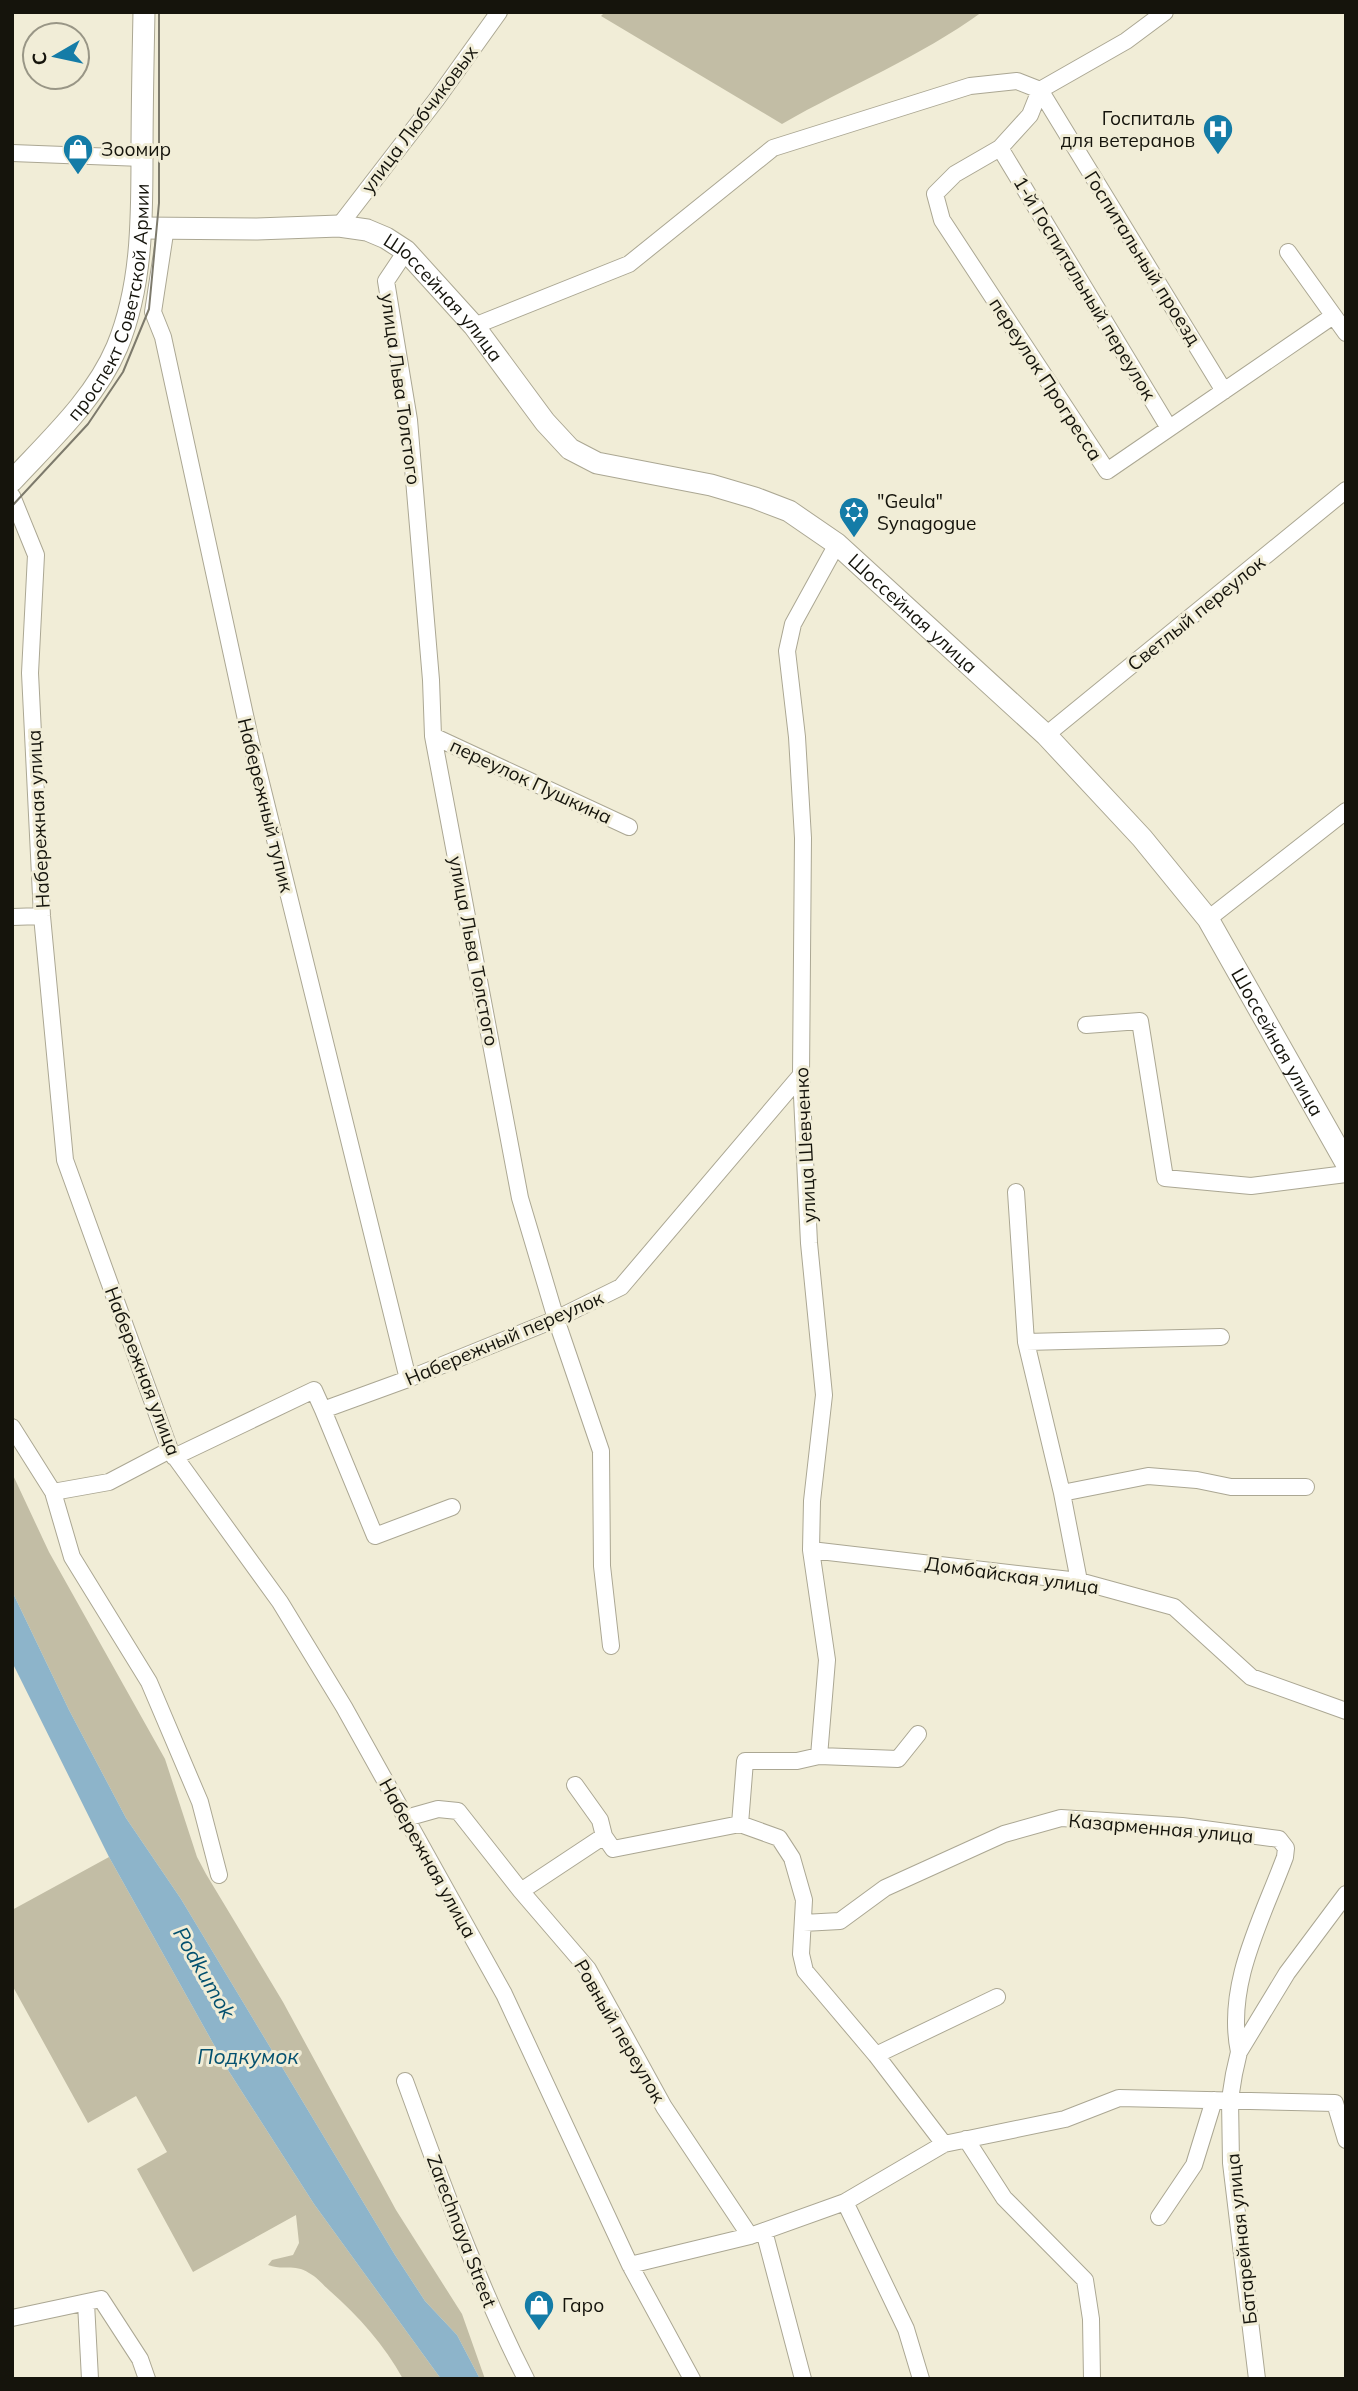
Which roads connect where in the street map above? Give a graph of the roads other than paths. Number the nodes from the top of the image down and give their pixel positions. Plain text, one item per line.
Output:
1 (144, 12) edge
2 (499, 12) edge
3 (1165, 12) edge
4 (1040, 90) junction
5 (1000, 148) junction
6 (12, 153) edge
7 (142, 158) junction
8 (338, 226) junction
9 (166, 227) junction
10 (142, 228) junction
11 (406, 251) junction
12 (1288, 252) dead end
13 (1334, 316) junction
14 (474, 326) junction
15 (1346, 333) edge
16 (1224, 391) junction
17 (1169, 428) junction
18 (12, 481) edge
19 (1346, 490) edge
20 (12, 496) edge
21 (837, 544) junction
22 (433, 736) junction
23 (1046, 736) junction
24 (1346, 811) edge
25 (629, 827) dead end
26 (43, 916) junction
27 (12, 917) edge
28 (1208, 919) junction
29 (1086, 1025) dead end
30 (801, 1075) junction
31 (1346, 1163) edge
32 (1346, 1174) edge
33 (1016, 1192) dead end
34 (556, 1319) junction
35 (1222, 1337) dead end
36 (1026, 1342) junction
37 (408, 1379) junction
38 (323, 1410) junction
39 (12, 1427) edge
40 (172, 1454) junction
41 (1306, 1487) dead end
42 (53, 1492) junction
43 (1062, 1493) junction
44 (452, 1507) dead end
45 (811, 1550) junction
46 (1079, 1581) junction
47 (611, 1646) dead end
48 (1346, 1711) edge
49 (918, 1734) dead end
50 (819, 1756) junction
51 (575, 1785) dead end
52 (406, 1818) junction
53 (740, 1824) junction
54 (604, 1836) junction
55 (219, 1875) dead end
56 (521, 1891) junction
57 (1346, 1894) edge
58 (803, 1923) junction
59 (997, 1997) dead end
60 (1239, 2052) junction
61 (876, 2055) junction
62 (405, 2081) dead end
63 (1222, 2100) junction
64 (966, 2138) junction
65 (1346, 2140) edge
66 (944, 2144) junction
67 (845, 2202) junction
68 (1158, 2217) dead end
69 (757, 2234) junction
70 (630, 2265) junction
71 (94, 2301) junction
72 (12, 2318) edge
73 (90, 2379) edge
74 (147, 2379) edge
75 (526, 2379) edge
76 (692, 2379) edge
77 (803, 2379) edge
78 (920, 2379) edge
79 (1092, 2379) edge
80 (1256, 2379) edge

1 - 7 main road, проспект Советской Армии
2 - 8 street, улица Любчиковых
3 - 4 street
4 - 5 street
4 - 14 street
4 - 16 street, Госпитальный проезд
5 - 17 street, 1-й Госпитальный переулок
5 - 17 street, переулок Прогресса
6 - 7 street
7 - 10 main road, проспект Советской Армии
8 - 9 main road, Шоссейная улица
8 - 11 main road, Шоссейная улица
9 - 10 main road, Шоссейная улица
9 - 37 street, Набережный тупик
10 - 18 main road, проспект Советской Армии
11 - 14 main road, Шоссейная улица
11 - 22 street, улица Льва Толстого
12 - 13 street
13 - 15 street
13 - 16 street, переулок Прогресса
14 - 21 main road, Шоссейная улица
16 - 17 street, переулок Прогресса
19 - 23 street, Светлый переулок
20 - 26 street, Набережная улица
21 - 23 main road, Шоссейная улица
21 - 30 street, улица Шевченко
22 - 25 street, переулок Пушкина
22 - 34 street, улица Льва Толстого
23 - 28 main road, Шоссейная улица
24 - 28 street
26 - 27 street
26 - 40 street, Набережная улица
28 - 31 main road, Шоссейная улица
29 - 32 street
30 - 34 street, Набережный переулок
30 - 45 street, улица Шевченко
33 - 36 street
34 - 37 street, Набережный переулок
34 - 47 street, улица Льва Толстого
35 - 36 street
36 - 43 street
37 - 38 street, Набережный переулок
38 - 40 street
38 - 44 street
39 - 42 street
40 - 42 street
40 - 52 street, Набережная улица
41 - 43 street
42 - 55 street
43 - 46 street
45 - 46 street, Домбайская улица
45 - 50 street, улица Шевченко
46 - 48 street, Домбайская улица
49 - 50 street
50 - 53 street
51 - 54 street
52 - 56 street, Ровный переулок
52 - 70 street, Набережная улица
53 - 54 street
53 - 58 street
54 - 56 street
56 - 69 street, Ровный переулок
57 - 60 street
58 - 60 street, Казарменная улица
58 - 61 street
59 - 61 street
60 - 63 street
61 - 66 street
62 - 75 street, Zarechnaya Street
63 - 64 street
63 - 65 street
63 - 68 street, Батарейная улица
63 - 80 street, Батарейная улица
64 - 66 street
64 - 79 street
66 - 67 street
67 - 69 street
67 - 78 street
69 - 70 street
69 - 77 street, Ровный переулок
70 - 76 street, Набережная улица
71 - 72 street
71 - 73 street
71 - 74 street

